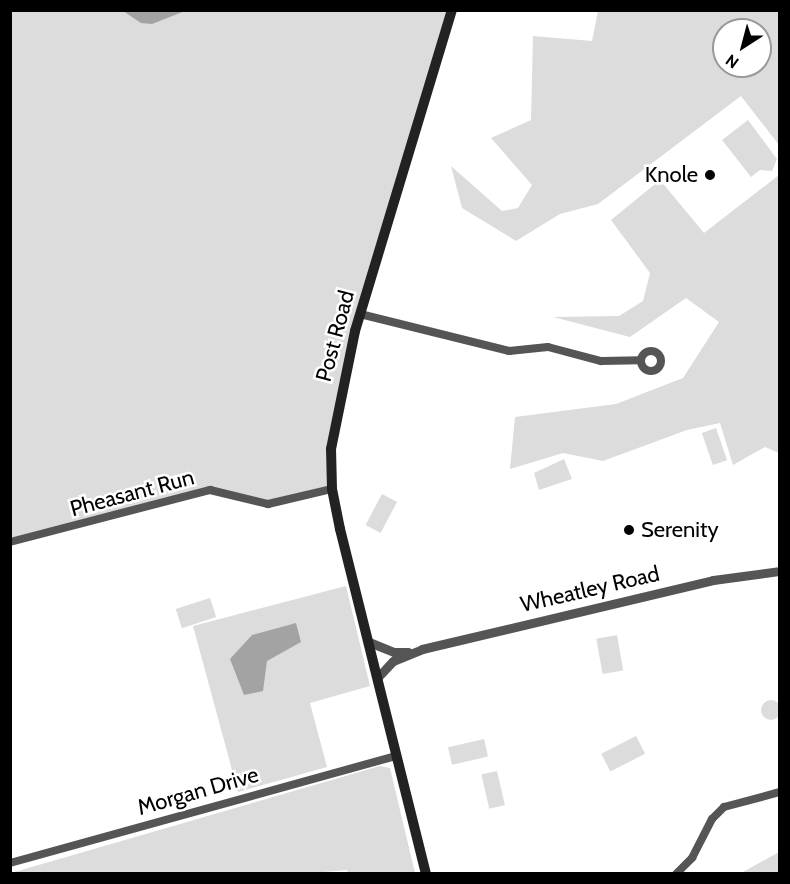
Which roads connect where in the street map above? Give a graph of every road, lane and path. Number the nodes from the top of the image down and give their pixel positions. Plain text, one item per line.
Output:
1 (452, 10) edge
2 (360, 314) junction
3 (640, 360) dead end
4 (332, 489) junction
5 (10, 542) edge
6 (780, 571) edge
7 (369, 642) junction
8 (410, 652) junction
9 (378, 677) junction
10 (395, 756) junction
11 (780, 792) edge
12 (10, 863) edge
13 (426, 873) edge
14 (676, 873) edge

1 - 2 main road, Post Road
2 - 3 street
2 - 4 main road, Post Road
4 - 5 street, Pheasant Run
4 - 7 main road, Post Road
6 - 8 street, Wheatley Road
7 - 8 street, Wheatley Road
7 - 9 main road, Post Road
8 - 9 street, Wheatley Road
9 - 10 main road
10 - 12 street, Morgan Drive
10 - 13 main road
11 - 14 street

